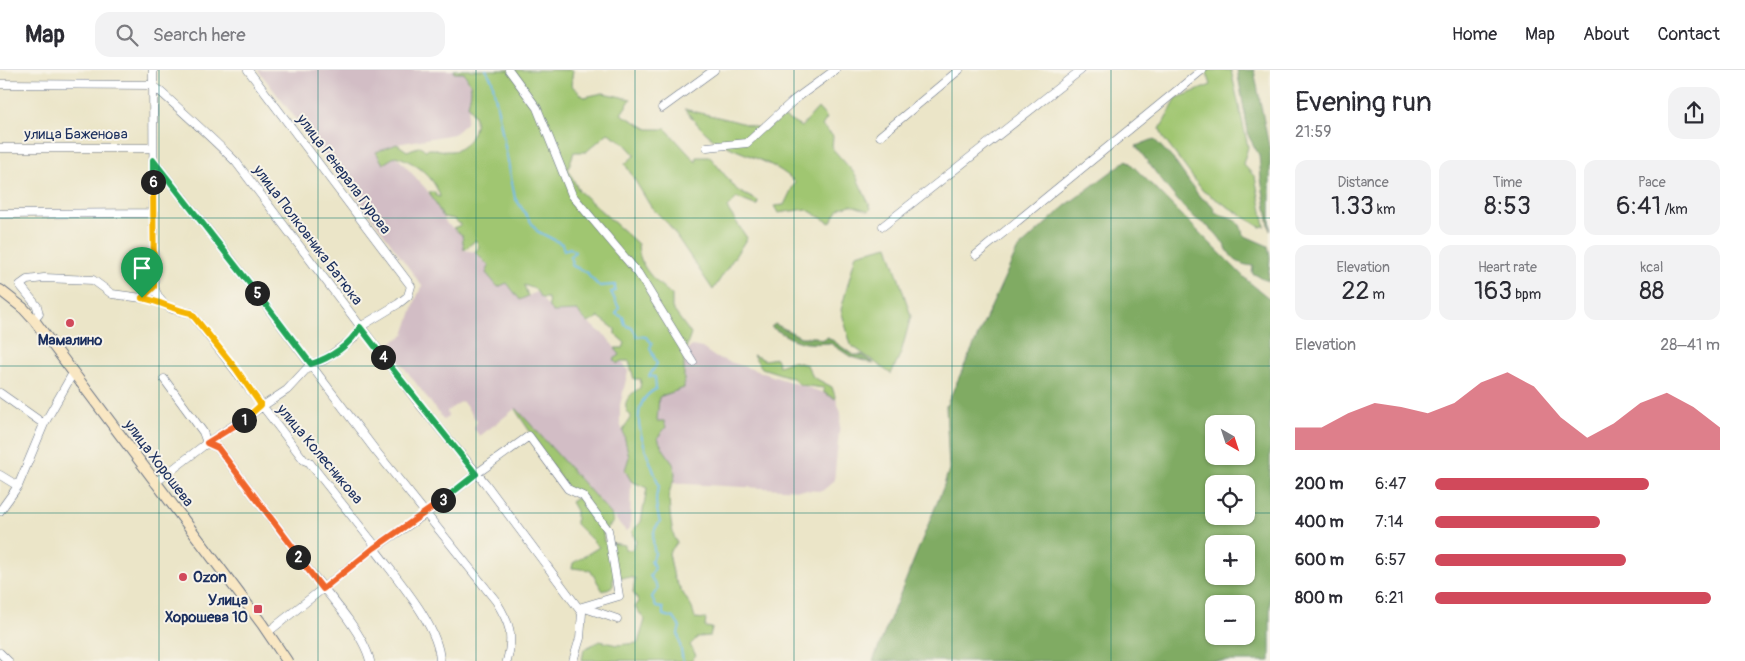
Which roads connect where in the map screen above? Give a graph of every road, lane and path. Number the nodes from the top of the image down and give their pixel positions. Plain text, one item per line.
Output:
1 (153, 70) edge
2 (248, 70) edge
3 (510, 70) edge
4 (714, 70) edge
5 (835, 70) edge
6 (959, 70) edge
7 (1080, 70) edge
8 (1203, 71) edge
9 (0, 84) edge
10 (153, 85) junction
11 (662, 108) dead end
12 (880, 136) dead end
13 (707, 147) dead end
14 (0, 148) edge
15 (153, 148) junction
16 (153, 160) junction
17 (152, 213) junction
18 (0, 214) edge
19 (883, 226) dead end
20 (976, 255) dead end
21 (154, 287) junction
22 (0, 290) edge
23 (142, 298) junction
24 (160, 301) junction
25 (34, 320) junction
26 (360, 327) junction
27 (693, 362) dead end
28 (311, 364) junction
29 (73, 373) junction
30 (164, 379) dead end
31 (0, 393) edge
32 (261, 405) junction
33 (44, 424) junction
34 (207, 443) junction
35 (476, 474) junction
36 (0, 475) edge
37 (155, 483) junction
38 (18, 486) junction
39 (0, 511) edge
40 (427, 513) junction
41 (374, 548) junction
42 (323, 589) junction
43 (582, 610) junction
44 (617, 619) dead end
45 (268, 632) junction
46 (0, 653) edge
47 (8, 661) edge
48 (287, 661) edge
49 (370, 661) edge
50 (440, 661) edge
51 (507, 661) edge
52 (573, 661) edge

1 - 10 street
2 - 26 street, улица Генерала Гурова
3 - 27 street
4 - 11 street
5 - 13 street
6 - 12 street
7 - 19 street
8 - 20 street
9 - 10 street
10 - 15 street
10 - 26 street, улица Полковника Батюка
14 - 15 street, улица Баженова
15 - 16 street
16 - 17 street
16 - 28 street
17 - 18 street
17 - 21 street
21 - 23 street
21 - 24 street
22 - 25 main road, улица Хорошева
23 - 24 street, улица Колесникова
23 - 25 street, улица Колесникова
24 - 32 street, улица Колесникова
25 - 29 main road, улица Хорошева
26 - 28 street
26 - 35 street, улица Полковника Батюка
28 - 32 street
28 - 40 street
29 - 33 street
29 - 37 main road, улица Хорошева
30 - 34 street
31 - 33 street
32 - 34 street
32 - 41 street, улица Колесникова
33 - 38 street
34 - 37 street
34 - 42 street
35 - 40 street
35 - 43 street, улица Полковника Батюка
35 - 43 street
36 - 38 street
37 - 45 main road, улица Хорошева
38 - 39 street
40 - 41 street
40 - 51 street
41 - 42 street
41 - 50 street, улица Колесникова
42 - 45 street
42 - 49 street
43 - 44 street
43 - 52 street
45 - 48 main road, улица Хорошева
46 - 47 street

